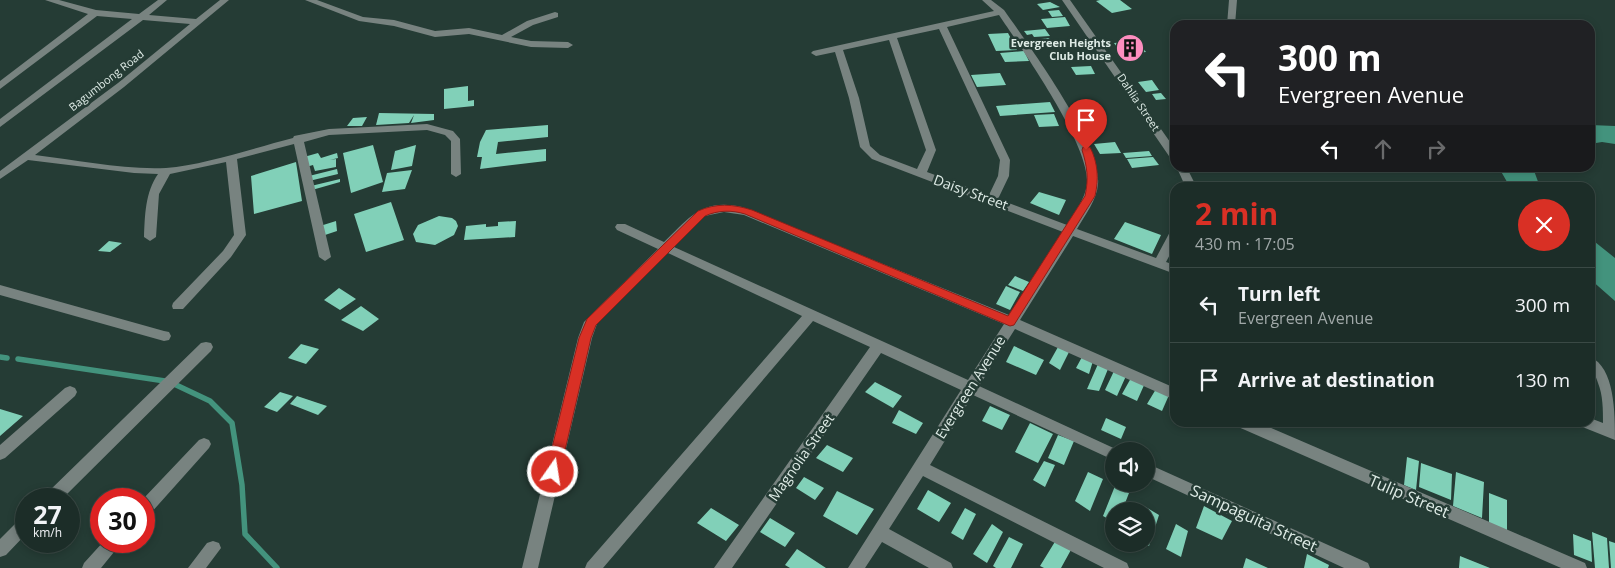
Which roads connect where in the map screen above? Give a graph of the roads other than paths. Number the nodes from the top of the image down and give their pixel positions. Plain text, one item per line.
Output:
1 (49, 0) edge
2 (163, 0) edge
3 (225, 0) edge
4 (309, 0) edge
5 (986, 0) edge
6 (1066, 0) edge
7 (1233, 0) edge
8 (1001, 12) junction
9 (95, 13) junction
10 (555, 15) dead end
11 (140, 16) junction
12 (1231, 20) edge
13 (197, 22) junction
14 (941, 24) junction
15 (892, 35) junction
16 (504, 37) junction
17 (568, 45) dead end
18 (838, 48) junction
19 (816, 53) dead end
20 (0, 86) edge
21 (0, 124) edge
22 (298, 138) junction
23 (1170, 149) edge
24 (28, 157) junction
25 (231, 157) junction
26 (166, 171) junction
27 (921, 173) junction
28 (456, 174) dead end
29 (0, 176) edge
30 (992, 200) junction
31 (621, 227) dead end
32 (1071, 229) junction
33 (150, 237) dead end
34 (1170, 243) edge
35 (667, 248) junction
36 (325, 257) dead end
37 (1159, 264) junction
38 (1170, 268) edge
39 (0, 290) edge
40 (178, 306) dead end
41 (812, 314) junction
42 (1010, 322) junction
43 (164, 336) dead end
44 (879, 346) junction
45 (206, 347) dead end
46 (1595, 366) edge
47 (971, 387) junction
48 (70, 392) dead end
49 (1170, 392) edge
50 (1595, 426) edge
51 (1253, 427) edge
52 (1613, 433) edge
53 (204, 444) dead end
54 (1105, 450) edge
55 (0, 454) edge
56 (920, 467) junction
57 (1155, 472) edge
58 (62, 488) edge
59 (155, 497) edge
60 (879, 532) junction
61 (15, 535) edge
62 (213, 548) dead end
63 (0, 550) edge
64 (104, 553) edge
65 (90, 568) edge
66 (196, 568) edge
67 (530, 568) edge
68 (593, 568) edge
69 (722, 568) edge
70 (856, 568) edge
71 (946, 568) edge
72 (1120, 568) edge
73 (1362, 568) edge
74 (1579, 568) edge

1 - 9 street
2 - 11 street
3 - 13 street, Bagumbong Road
4 - 16 street
5 - 8 street, Evergreen Avenue
6 - 23 street, Dahlia Street
7 - 12 street
8 - 14 street
8 - 32 street, Evergreen Avenue
9 - 11 street
9 - 20 street
10 - 16 street
11 - 13 street
11 - 21 street
13 - 24 street, Bagumbong Road
14 - 15 street
14 - 30 street
15 - 18 street
15 - 27 street
16 - 17 street
18 - 19 street
18 - 27 street, Daisy Street
22 - 25 street
22 - 28 street
22 - 36 street
24 - 26 street
24 - 29 street, Bagumbong Road
25 - 26 street
25 - 40 street
26 - 33 street
27 - 30 street, Daisy Street
30 - 32 street, Daisy Street
31 - 35 street
32 - 37 street, Daisy Street
32 - 42 street, Evergreen Avenue
34 - 37 street
35 - 41 street
35 - 42 street
35 - 67 street
37 - 38 street, Daisy Street
39 - 43 street
41 - 44 street
41 - 68 street
42 - 47 street, Evergreen Avenue
42 - 49 street
44 - 47 street
44 - 69 street, Magnolia Street
45 - 58 street
46 - 52 street
47 - 54 street
47 - 56 street, Evergreen Avenue
48 - 55 street
50 - 52 street
51 - 74 street, Tulip Street
53 - 59 street
56 - 60 street, Evergreen Avenue
56 - 72 street
57 - 73 street, Sampaguita Street
60 - 70 street, Evergreen Avenue
60 - 71 street
61 - 63 street
62 - 66 street
64 - 65 street

